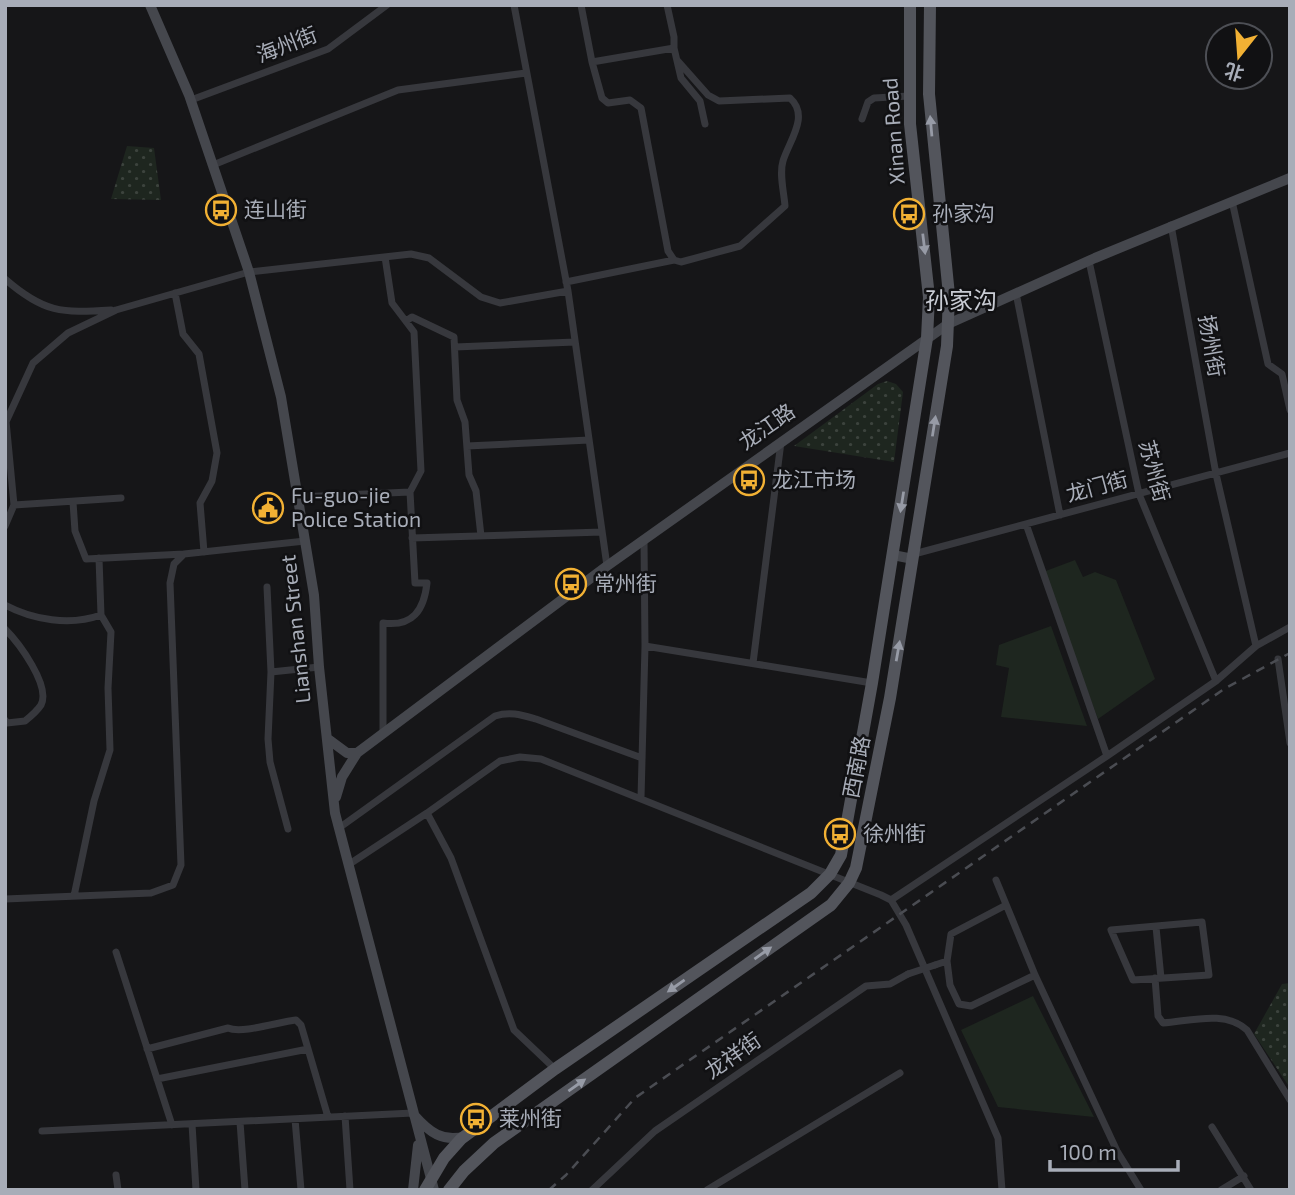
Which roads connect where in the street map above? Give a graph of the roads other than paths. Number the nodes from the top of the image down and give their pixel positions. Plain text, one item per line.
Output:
1 (150, 5) edge
2 (387, 5) edge
3 (514, 5) edge
4 (581, 5) edge
5 (667, 5) edge
6 (910, 5) edge
7 (930, 5) edge
8 (674, 48) junction
9 (677, 60) junction
10 (593, 62) junction
11 (526, 73) junction
12 (909, 96) junction
13 (191, 100) junction
14 (862, 119) dead end
15 (705, 124) dead end
16 (213, 165) junction
17 (1290, 178) edge
18 (1232, 201) junction
19 (1171, 225) junction
20 (385, 257) junction
21 (674, 260) junction
22 (1089, 261) junction
23 (249, 272) junction
24 (5, 279) edge
25 (566, 282) junction
26 (568, 291) junction
27 (175, 293) junction
28 (1016, 293) junction
29 (116, 310) junction
30 (406, 321) junction
31 (948, 324) junction
32 (927, 338) junction
33 (575, 342) junction
34 (455, 347) junction
35 (1286, 373) edge
36 (1290, 410) edge
37 (6, 423) edge
38 (589, 440) junction
39 (781, 441) junction
40 (467, 446) junction
41 (1290, 453) edge
42 (1216, 474) junction
43 (410, 492) junction
44 (1139, 494) junction
45 (298, 497) junction
46 (121, 498) dead end
47 (73, 502) junction
48 (14, 505) junction
49 (1060, 515) junction
50 (1026, 524) junction
51 (5, 526) edge
52 (602, 532) junction
53 (481, 536) junction
54 (412, 538) junction
55 (643, 540) junction
56 (305, 541) junction
57 (204, 552) junction
58 (184, 554) junction
59 (893, 555) junction
60 (913, 556) junction
61 (99, 558) junction
62 (607, 566) junction
63 (267, 587) dead end
64 (5, 605) edge
65 (101, 615) junction
66 (1290, 627) edge
67 (5, 629) edge
68 (645, 646) junction
69 (1256, 646) junction
70 (1278, 659) dead end
71 (754, 663) junction
72 (319, 667) junction
73 (271, 672) junction
74 (1216, 681) junction
75 (872, 683) junction
76 (892, 687) junction
77 (5, 720) edge
78 (383, 734) junction
79 (328, 739) junction
80 (1290, 743) edge
81 (357, 753) junction
82 (1107, 757) junction
83 (642, 758) junction
84 (641, 798) junction
85 (334, 803) junction
86 (427, 813) junction
87 (339, 828) junction
88 (288, 829) dead end
89 (348, 865) junction
90 (830, 874) junction
91 (996, 880) dead end
92 (849, 883) junction
93 (74, 897) junction
94 (5, 900) edge
95 (891, 900) junction
96 (1006, 905) junction
97 (1156, 927) junction
98 (116, 951) dead end
99 (947, 961) junction
100 (1035, 975) junction
101 (1158, 978) junction
102 (147, 1049) junction
103 (308, 1049) junction
104 (555, 1069) junction
105 (900, 1073) dead end
106 (157, 1079) junction
107 (1290, 1100) edge
108 (412, 1113) junction
109 (345, 1116) junction
110 (328, 1117) junction
111 (295, 1119) junction
112 (240, 1122) junction
113 (192, 1124) junction
114 (172, 1125) junction
115 (1212, 1126) dead end
116 (42, 1132) dead end
117 (419, 1135) junction
118 (466, 1136) junction
119 (116, 1175) dead end
120 (1244, 1176) junction
121 (433, 1183) edge
122 (118, 1190) edge
123 (196, 1190) edge
124 (245, 1190) edge
125 (301, 1190) edge
126 (350, 1190) edge
127 (413, 1190) edge
128 (425, 1190) edge
129 (449, 1190) edge
130 (592, 1190) edge
131 (707, 1190) edge
132 (1002, 1190) edge
133 (1141, 1190) edge
134 (1221, 1190) edge
135 (1251, 1190) edge

1 - 13 street, Lianshan Street
2 - 13 street, 海州街
3 - 11 street
4 - 10 street
5 - 8 street
6 - 12 main road, Xinan Road
31 -> 7 main road, Xinan Road
8 - 9 street
8 - 10 street
9 - 15 street
9 - 21 street
10 - 21 street
11 - 16 street
11 - 25 street
12 - 14 street
12 -> 32 main road, Xinan Road
13 - 16 street, Lianshan Street
16 - 23 street, Lianshan Street
17 - 18 street, 龙江路
18 - 19 street, 龙江路
18 - 35 street
19 - 22 street, 龙江路
19 - 42 street, 扬州街
20 - 23 street
20 - 26 street
20 - 30 street
21 - 25 street
22 - 28 street, 龙江路
22 - 44 street, 苏州街
23 - 27 street
23 - 45 street, Lianshan Street
24 - 29 street
25 - 26 street
26 - 33 street
27 - 29 street
27 - 57 street
28 - 31 street, 龙江路
28 - 49 street
29 - 37 street
30 - 34 street
30 - 43 street
31 - 32 street, 龙江路
60 -> 31 main road, 西南路
32 - 39 street, 龙江路
32 -> 59 main road, Xinan Road
33 - 34 street
33 - 38 street
34 - 40 street
35 - 36 street
37 - 48 street
38 - 40 street
38 - 52 street
39 - 55 street, 龙江路
39 - 71 street
40 - 53 street
41 - 42 street, 龙门街
42 - 44 street, 龙门街
42 - 69 street, 扬州街
43 - 45 street
43 - 54 street
44 - 49 street, 龙门街
44 - 74 street, 苏州街
45 - 56 street, Lianshan Street
46 - 47 street
47 - 48 street
47 - 61 street
48 - 51 street
49 - 50 street, 龙门街
50 - 60 street, 龙门街
50 - 82 street
52 - 53 street
52 - 62 street
53 - 54 street
54 - 78 street
55 - 62 street, 龙江路
55 - 68 street
56 - 57 street
56 - 72 street, Lianshan Street
57 - 58 street
58 - 61 street
58 - 93 street
59 - 60 street
59 - 75 main road, Xinan Road
76 -> 60 main road, 西南路
61 - 65 street
62 - 78 street, 龙江路
63 - 73 street
64 - 65 street
65 - 93 street
66 - 69 street
67 - 77 street
68 - 71 street
68 - 83 street
69 - 74 street
70 - 80 street
71 - 75 street
72 - 73 street
72 - 79 street, Lianshan Street
73 - 88 street
74 - 82 street
75 - 76 street
75 - 90 main road, Xinan Road
76 - 92 main road, 西南路
78 - 81 street, 龙江路
79 - 81 street
79 - 85 street, Lianshan Street
81 - 85 street, 龙江路
82 - 95 street
83 - 84 street
83 - 87 street
84 - 86 street
84 - 90 street
85 - 87 street, Lianshan Street
86 - 89 street
86 - 104 street
87 - 89 street, Lianshan Street
89 - 108 street, Lianshan Street
90 - 92 street
90 -> 104 main road
91 - 96 street
92 - 95 street
129 -> 92 main road, 西南路
93 - 94 street
95 - 132 street
96 - 99 street
96 - 100 street
97 - 101 street
97 - 101 street
97 - 101 street
98 - 102 street
99 - 100 street
99 - 130 street, 龙祥街, bridge
100 - 133 street
101 - 107 street
102 - 103 street
102 - 106 street
103 - 106 street
103 - 110 street
104 - 118 main road
105 - 131 street
106 - 114 street
108 - 109 street
108 - 117 street, Lianshan Street
108 - 118 street
109 - 110 street
109 - 126 street
110 - 111 street
111 - 112 street
111 - 125 street
112 - 113 street
112 - 124 street
113 - 114 street
113 - 123 street
114 - 116 street
115 - 120 street
117 - 121 street, Lianshan Street
117 - 127 street
118 - 121 main road
119 - 122 street
120 - 134 street
120 - 135 street
121 - 128 main road

